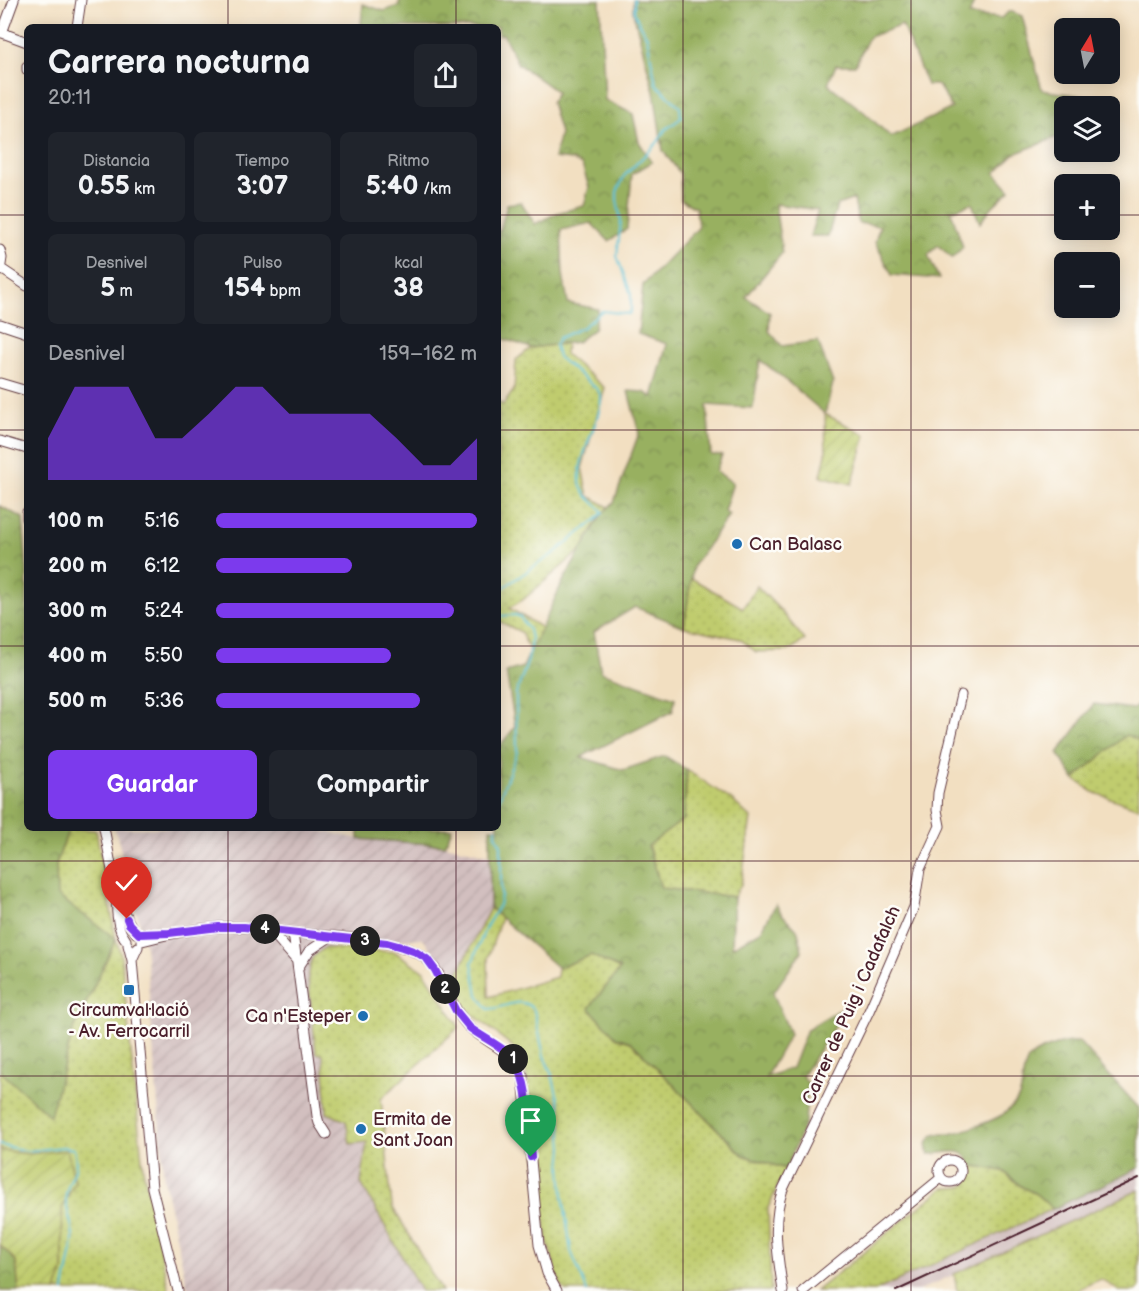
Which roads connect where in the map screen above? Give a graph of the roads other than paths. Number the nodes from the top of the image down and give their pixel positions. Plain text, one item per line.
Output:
1 (14, 0) edge
2 (81, 0) edge
3 (77, 24) edge
4 (1, 32) edge
5 (24, 41) edge
6 (0, 250) edge
7 (0, 269) edge
8 (24, 284) edge
9 (0, 324) edge
10 (24, 332) edge
11 (0, 383) edge
12 (24, 390) edge
13 (0, 441) edge
14 (24, 448) edge
15 (961, 694) dead end
16 (105, 831) edge
17 (270, 930) junction
18 (296, 933) junction
19 (330, 937) junction
20 (135, 940) junction
21 (299, 963) junction
22 (326, 1134) dead end
23 (941, 1178) dead end
24 (178, 1291) edge
25 (557, 1291) edge
26 (783, 1291) edge
27 (803, 1291) edge

1 - 4 street
2 - 3 street
4 - 5 street
6 - 7 street
7 - 8 street
9 - 10 street
11 - 12 street
13 - 14 street
15 - 26 street, Carrer de Puig i Cadafalch
16 - 20 street
17 - 18 street
17 - 20 street
17 - 21 street
18 - 19 street
18 - 21 street
19 - 21 street
19 - 25 street
20 - 24 street
21 - 22 street
23 - 27 street

